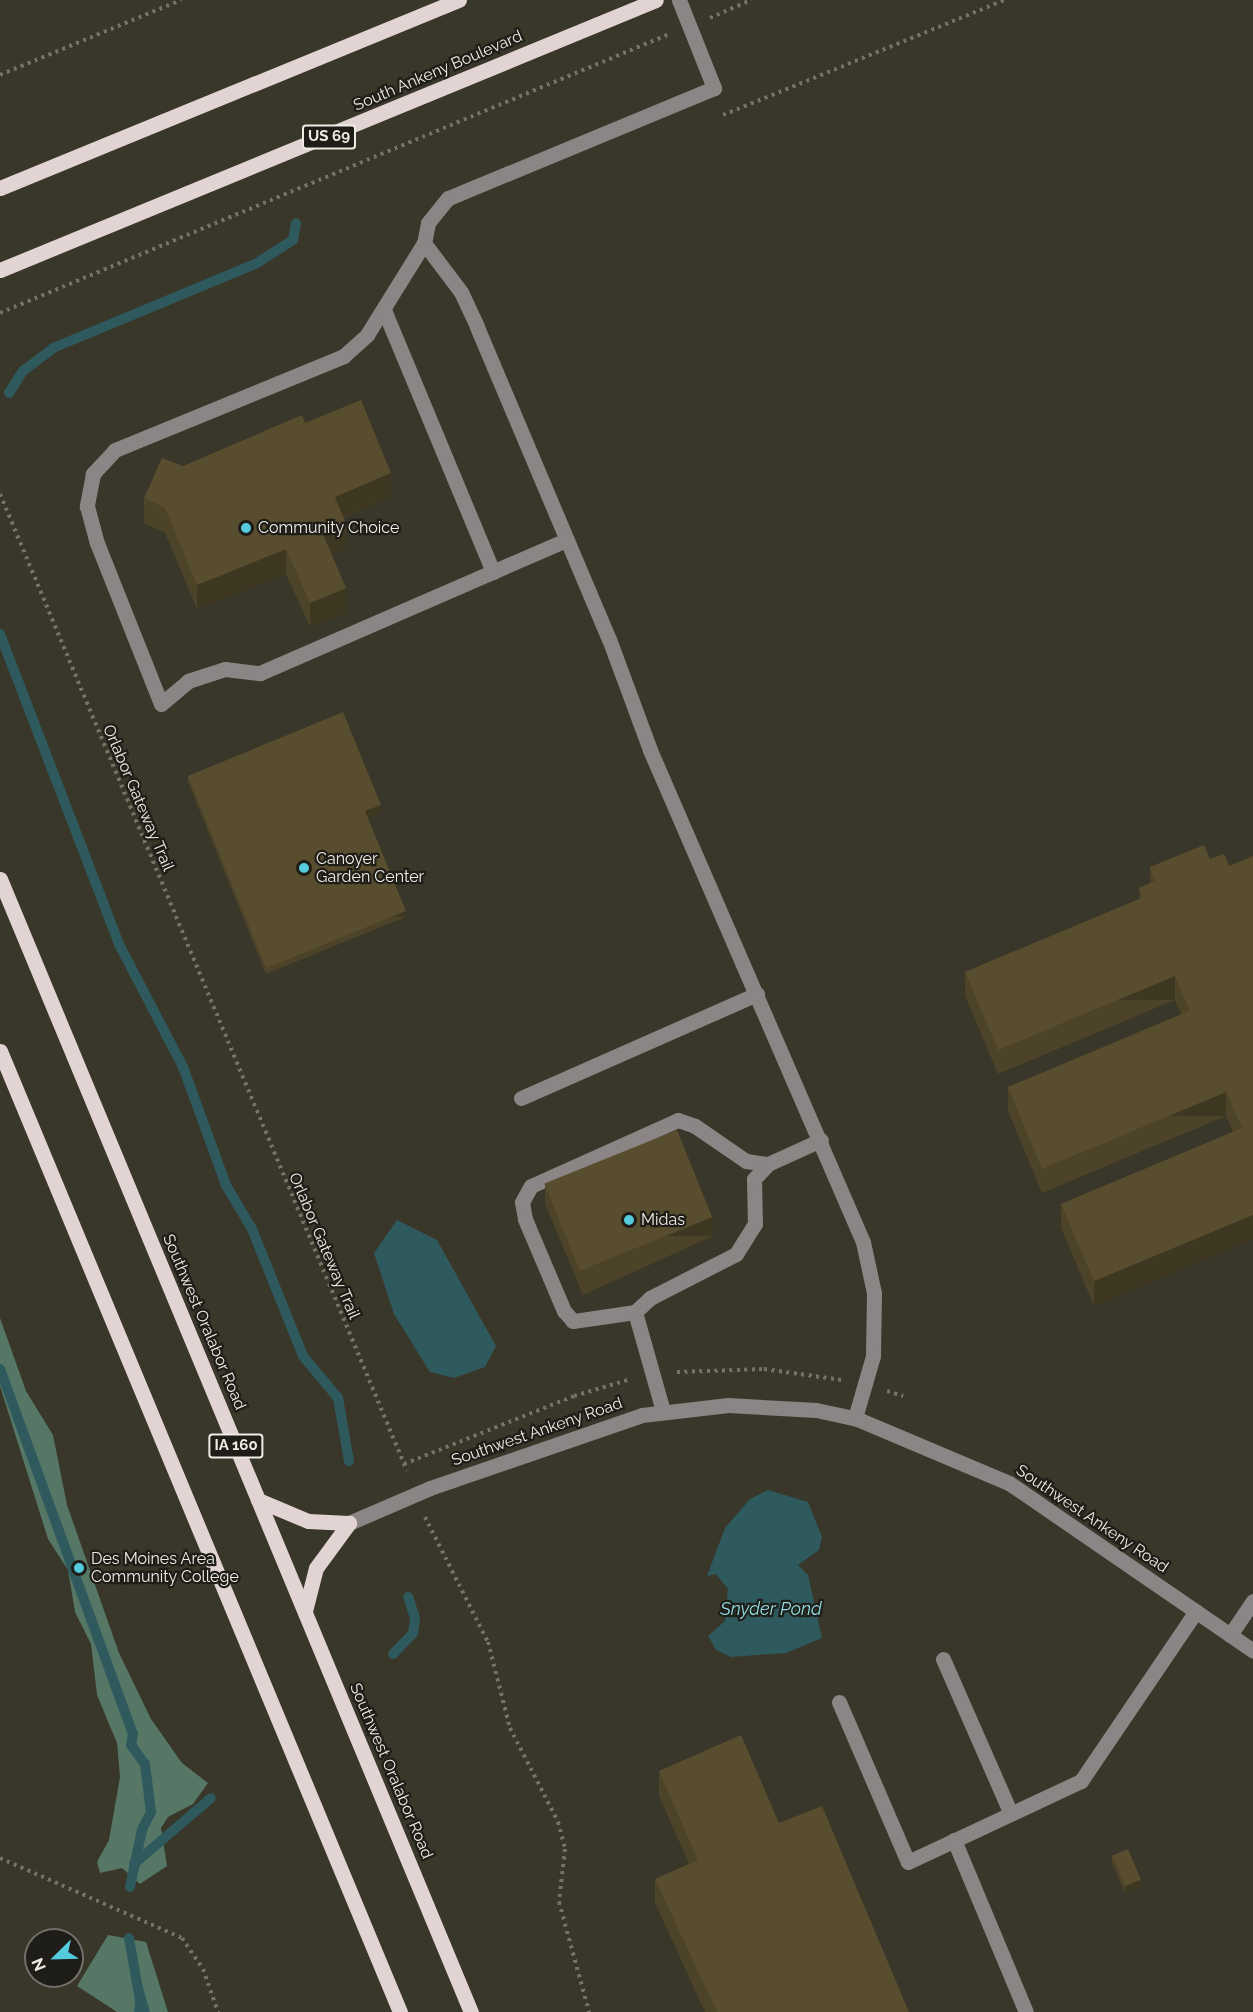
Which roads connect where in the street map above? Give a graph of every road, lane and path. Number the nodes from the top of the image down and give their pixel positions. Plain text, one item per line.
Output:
1 (181, 0) edge
2 (459, 0) edge
3 (656, 0) edge
4 (679, 0) edge
5 (751, 0) edge
6 (1005, 0) edge
7 (689, 26) junction
8 (0, 75) edge
9 (723, 115) dead end
10 (0, 188) edge
11 (424, 243) junction
12 (0, 270) edge
13 (384, 310) junction
14 (0, 313) edge
15 (0, 494) edge
16 (564, 541) junction
17 (493, 573) junction
18 (0, 879) edge
19 (758, 994) junction
20 (0, 1051) edge
21 (521, 1098) dead end
22 (821, 1140) junction
23 (768, 1164) junction
24 (636, 1312) junction
25 (663, 1411) junction
26 (855, 1418) junction
27 (415, 1495) junction
28 (258, 1500) junction
29 (349, 1523) junction
30 (1253, 1601) edge
31 (305, 1611) junction
32 (1196, 1611) junction
33 (1230, 1635) junction
34 (1253, 1651) edge
35 (943, 1659) dead end
36 (839, 1702) dead end
37 (1011, 1814) junction
38 (954, 1840) junction
39 (0, 1858) edge
40 (218, 2012) edge
41 (400, 2012) edge
42 (471, 2012) edge
43 (589, 2012) edge
44 (1026, 2012) edge

1 - 8 path
2 - 10 main road
3 - 12 main road, South Ankeny Boulevard / US 69
4 - 7 street
5 - 7 path
6 - 9 path
7 - 11 street
7 - 14 path
11 - 13 street
11 - 16 street
13 - 17 street
13 - 17 street
15 - 27 path, Orlabor Gateway Trail
16 - 17 street
16 - 19 street
18 - 28 main road, Southwest Oralabor Road / IA 160
19 - 21 street
19 - 22 street
20 - 41 main road
22 - 23 street
22 - 26 street
23 - 24 street
23 - 24 street
24 - 25 street
25 - 26 street, Southwest Ankeny Road
25 - 27 street, Southwest Ankeny Road
26 - 32 street, Southwest Ankeny Road
27 - 29 street, Southwest Ankeny Road
27 - 43 path, Orlabor Gateway Trail
28 - 29 main road
28 - 31 main road, Southwest Oralabor Road / IA 160
29 - 31 main road
30 - 33 street
31 - 42 main road, Southwest Oralabor Road / IA 160
32 - 33 street, Southwest Ankeny Road
32 - 37 street
33 - 34 street, Southwest Ankeny Road
35 - 37 street
36 - 38 street
37 - 38 street
38 - 44 street
39 - 40 path

